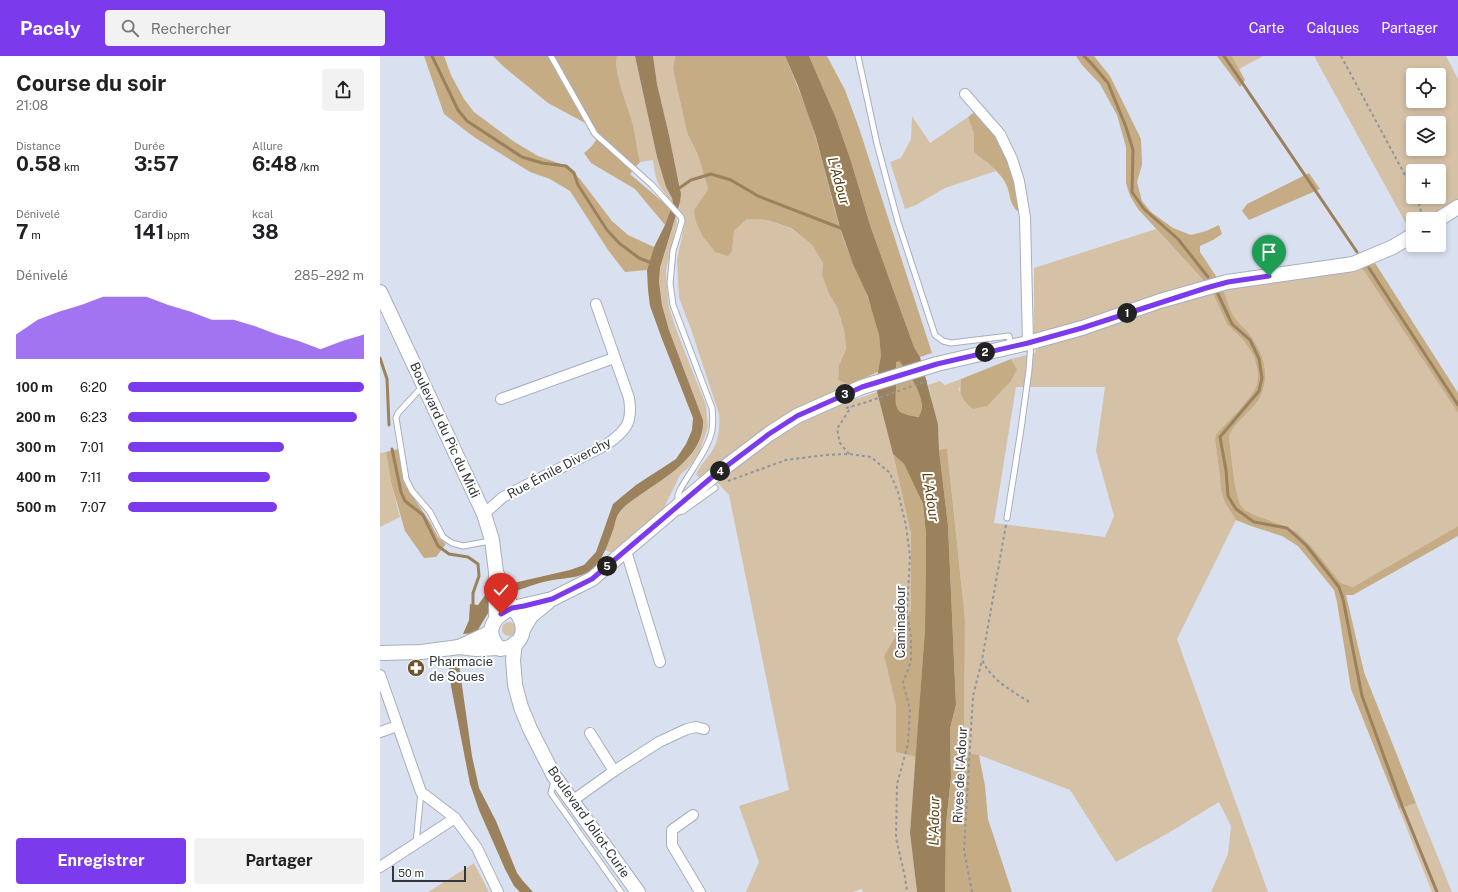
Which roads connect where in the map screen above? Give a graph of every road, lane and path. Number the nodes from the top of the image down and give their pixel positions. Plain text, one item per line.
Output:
1 (550, 56) edge
2 (858, 56) edge
3 (1341, 56) edge
4 (965, 94) dead end
5 (1406, 177) edge
6 (1458, 207) edge
7 (1446, 214) edge
8 (1406, 239) edge
9 (380, 292) edge
10 (596, 304) dead end
11 (1030, 342) junction
12 (1012, 346) junction
13 (614, 358) junction
14 (931, 379) dead end
15 (424, 385) junction
16 (501, 399) dead end
17 (867, 402) dead end
18 (852, 406) dead end
19 (849, 454) junction
20 (715, 488) joint
21 (673, 509) junction
22 (484, 514) junction
23 (1007, 518) joint
24 (492, 540) junction
25 (626, 551) junction
26 (496, 572) junction
27 (552, 599) junction
28 (513, 608) junction
29 (496, 618) junction
30 (524, 628) junction
31 (491, 632) junction
32 (516, 643) junction
33 (459, 647) junction
34 (499, 649) junction
35 (380, 653) edge
36 (982, 660) junction
37 (660, 662) dead end
38 (380, 675) edge
39 (515, 685) junction
40 (1031, 703) dead end
41 (397, 726) junction
42 (704, 729) dead end
43 (380, 732) edge
44 (590, 733) dead end
45 (614, 771) junction
46 (554, 776) junction
47 (421, 792) junction
48 (572, 801) junction
49 (693, 815) dead end
50 (455, 818) junction
51 (416, 844) junction
52 (380, 867) edge
53 (498, 892) edge
54 (621, 892) edge
55 (638, 892) edge
56 (700, 892) edge
57 (907, 892) edge
58 (972, 892) edge

1 - 21 lane
2 - 12 lane
3 - 5 path
4 - 11 street
6 - 7 main road
8 - 11 main road
9 - 15 main road, Boulevard du Pic du Midi
10 - 13 street, Rue Émile Diverchy
11 - 12 main road
11 - 23 lane
12 - 21 main road
13 - 16 street
13 - 22 street, Rue Émile Diverchy
14 - 17 path
15 - 22 main road, Boulevard du Pic du Midi
15 - 24 lane
18 - 19 path
19 - 20 path, Caminadour
19 - 57 path, Caminadour
20 - 21 lane
21 - 25 main road
22 - 24 main road, Boulevard du Pic du Midi
23 - 36 path, Rives de l'Adour
24 - 26 main road, Boulevard du Pic du Midi
25 - 27 main road
25 - 37 street
26 - 28 main road
26 - 29 main road
27 - 28 main road
27 - 30 main road
28 - 29 main road
28 - 30 main road
29 - 31 main road
30 - 32 main road
31 - 33 main road
31 - 34 main road
32 - 34 main road
32 - 39 main road
33 - 34 main road
33 - 35 main road
34 - 39 main road
36 - 40 path
36 - 58 path, Rives de l'Adour
38 - 41 street
39 - 46 main road, Boulevard Joliot-Curie
41 - 43 street
41 - 47 street
42 - 45 street
44 - 45 street
45 - 48 street
46 - 48 main road, Boulevard Joliot-Curie
46 - 54 lane
47 - 50 street
47 - 51 lane
48 - 55 main road, Boulevard Joliot-Curie
49 - 56 street
50 - 51 street
50 - 53 street
51 - 52 street

